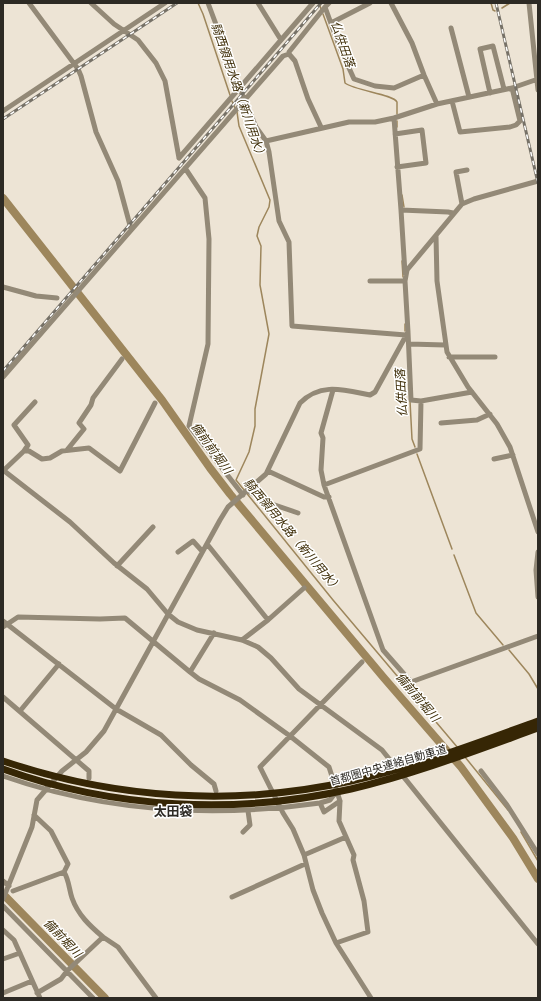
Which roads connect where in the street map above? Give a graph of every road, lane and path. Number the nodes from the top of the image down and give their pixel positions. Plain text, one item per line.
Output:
1 (29, 3) edge
2 (91, 3) edge
3 (165, 3) edge
4 (208, 3) edge
5 (258, 3) edge
6 (313, 3) edge
7 (370, 3) edge
8 (391, 3) edge
9 (529, 3) edge
10 (327, 5) edge
11 (332, 23) junction
12 (451, 28) dead end
13 (123, 31) junction
14 (281, 40) junction
15 (288, 54) junction
16 (74, 64) junction
17 (424, 75) junction
18 (537, 79) edge
19 (240, 87) junction
20 (512, 88) junction
21 (504, 90) junction
22 (538, 90) edge
23 (490, 93) junction
24 (469, 97) junction
25 (245, 99) junction
26 (452, 101) junction
27 (437, 104) junction
28 (3, 111) edge
29 (394, 118) junction
30 (321, 127) junction
31 (395, 134) junction
32 (266, 141) junction
33 (398, 167) junction
34 (185, 168) junction
35 (467, 170) dead end
36 (538, 180) edge
37 (462, 204) junction
38 (400, 210) junction
39 (453, 213) junction
40 (131, 229) junction
41 (436, 236) junction
42 (406, 273) junction
43 (406, 280) junction
44 (370, 281) dead end
45 (3, 287) edge
46 (57, 298) dead end
47 (407, 334) junction
48 (409, 344) junction
49 (445, 345) junction
50 (449, 357) junction
51 (495, 357) dead end
52 (122, 359) dead end
53 (3, 377) edge
54 (333, 390) junction
55 (472, 392) junction
56 (421, 401) junction
57 (35, 402) dead end
58 (155, 403) dead end
59 (490, 414) junction
60 (441, 423) dead end
61 (67, 450) junction
62 (24, 451) junction
63 (513, 455) junction
64 (494, 459) dead end
65 (3, 470) edge
66 (268, 471) junction
67 (324, 485) junction
68 (248, 491) junction
69 (243, 495) junction
70 (329, 497) junction
71 (298, 513) dead end
72 (153, 527) dead end
73 (538, 532) edge
74 (207, 544) junction
75 (202, 551) junction
76 (178, 552) dead end
77 (538, 552) edge
78 (117, 566) junction
79 (304, 588) dead end
80 (538, 596) edge
81 (168, 614) junction
82 (268, 620) junction
83 (4, 624) edge
84 (214, 633) junction
85 (538, 636) edge
86 (242, 640) junction
87 (152, 642) junction
88 (362, 662) dead end
89 (60, 664) junction
90 (190, 672) junction
91 (3, 696) edge
92 (320, 705) junction
93 (116, 708) junction
94 (20, 712) junction
95 (538, 721) edge
96 (538, 728) edge
97 (290, 736) junction
98 (76, 760) junction
99 (3, 761) edge
100 (3, 769) edge
101 (481, 771) dead end
102 (3, 776) edge
103 (89, 778) dead end
104 (113, 783) dead end
105 (46, 789) junction
106 (216, 791) dead end
107 (227, 791) dead end
108 (337, 791) junction
109 (340, 801) junction
110 (110, 803) junction
111 (320, 803) junction
112 (281, 808) junction
113 (247, 811) junction
114 (34, 815) junction
115 (243, 832) dead end
116 (346, 837) junction
117 (538, 854) edge
118 (304, 855) junction
119 (305, 864) junction
120 (64, 872) junction
121 (3, 881) edge
122 (9, 886) junction
123 (13, 891) dead end
124 (232, 897) dead end
125 (3, 899) edge
126 (3, 906) edge
127 (3, 930) edge
128 (103, 937) junction
129 (336, 943) junction
130 (538, 944) edge
131 (20, 953) junction
132 (3, 959) edge
133 (67, 971) junction
134 (32, 981) junction
135 (3, 993) edge
136 (39, 996) edge
137 (93, 998) edge
138 (156, 998) edge
139 (371, 998) edge

1 - 16 street
2 - 13 street
3 - 13 street
4 - 19 street
5 - 14 street
6 - 14 street
7 - 11 street
8 - 17 street
9 - 18 street
10 - 11 street
10 - 15 street
11 - 17 street
12 - 24 street
13 - 16 street
13 - 19 street
14 - 19 street
15 - 25 street
15 - 30 street
16 - 28 street
16 - 40 street
17 - 27 street
18 - 20 street
18 - 22 street
19 - 25 street
20 - 21 street
20 - 26 street
21 - 23 street
21 - 23 street
23 - 24 street
24 - 26 street
25 - 32 street
25 - 34 street
26 - 27 street
27 - 29 street
29 - 30 street
29 - 31 street
30 - 32 street
31 - 33 street
31 - 33 street
32 - 47 street
33 - 38 street
34 - 40 street
34 - 69 street
35 - 37 street
36 - 37 street
37 - 39 street
38 - 39 street
38 - 42 street
39 - 41 street
40 - 53 street
41 - 42 street
41 - 49 street
42 - 43 street
43 - 44 street
43 - 47 street
45 - 46 street
47 - 48 street
47 - 54 street
48 - 49 street
48 - 56 street
49 - 50 street
50 - 51 street
50 - 55 street
52 - 61 street
54 - 66 street
54 - 67 street
55 - 56 street
55 - 59 street
56 - 67 street
57 - 62 street
58 - 61 street
59 - 60 street
59 - 63 street
61 - 62 street
62 - 65 street
63 - 64 street
63 - 73 street
65 - 78 street
66 - 68 street
66 - 70 street
67 - 70 street
68 - 69 street
68 - 71 street
69 - 74 street
70 - 85 street
72 - 78 street
74 - 75 street
74 - 82 street
75 - 76 street
75 - 81 street
77 - 80 street
78 - 81 street
79 - 82 street
81 - 84 street
81 - 87 street
82 - 86 street
83 - 87 street
83 - 89 street
84 - 86 street
84 - 90 street
86 - 92 street
87 - 90 street
87 - 93 street
88 - 92 street
89 - 93 street
89 - 94 street
90 - 97 street
91 - 94 street
92 - 97 street
92 - 130 street
93 - 98 street
93 - 106 street
94 - 98 street
95 - 99 highway, 首都圏中央連絡自動車道, bridge
96 - 100 highway, 首都圏中央連絡自動車道, bridge
97 - 108 street
97 - 112 street
98 - 103 street
98 - 105 street
101 - 117 street
102 - 105 street
104 - 110 street
105 - 110 street
105 - 114 street
107 - 113 street
108 - 109 street
108 - 111 street
109 - 111 street
109 - 116 street
110 - 113 street
111 - 112 street
112 - 113 street
112 - 118 street
113 - 115 street
114 - 120 street
114 - 122 street
116 - 118 street
116 - 129 street
118 - 119 street
119 - 124 street
119 - 129 street
120 - 123 street
120 - 128 street
121 - 122 street
122 - 125 street
126 - 133 street
127 - 131 street
128 - 133 street
128 - 138 street
129 - 139 street
131 - 132 street
131 - 134 street
133 - 136 street
133 - 137 street
134 - 135 street
134 - 136 street

